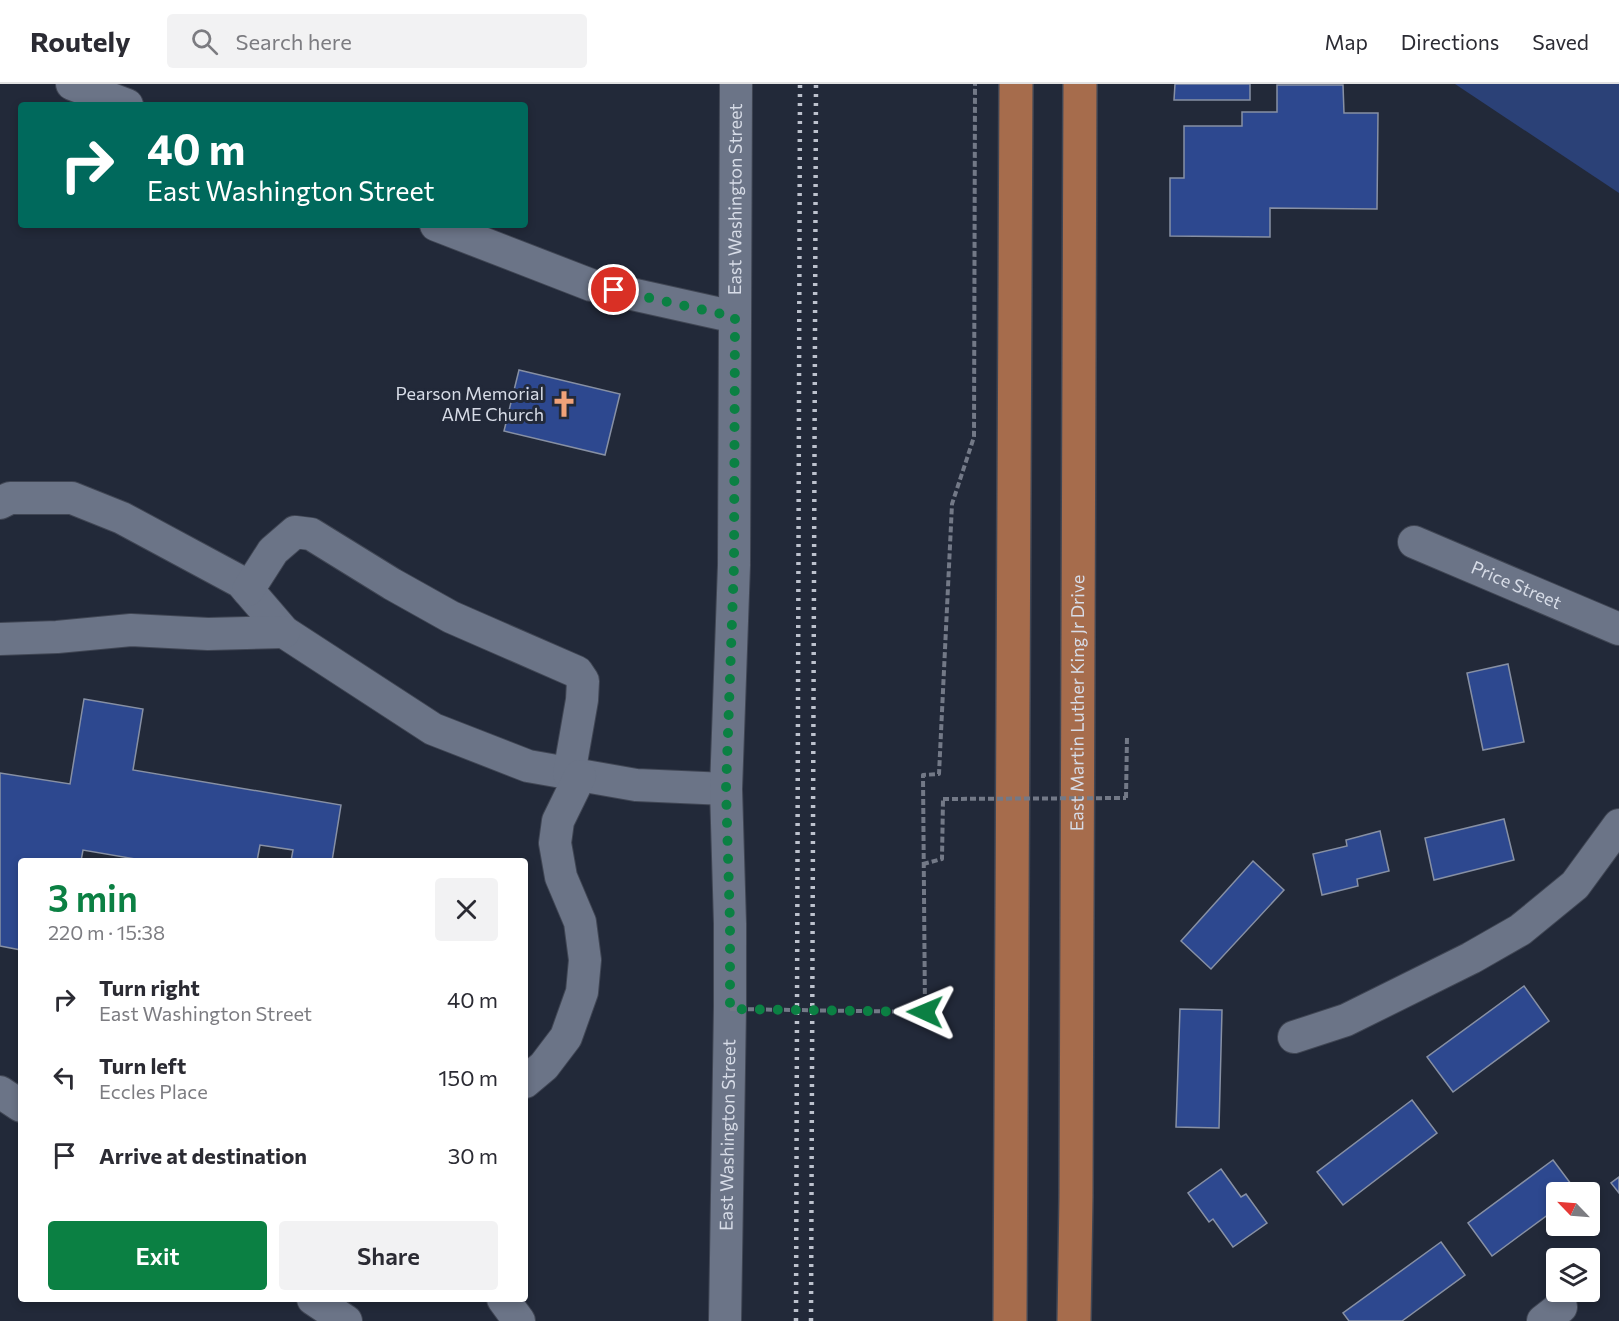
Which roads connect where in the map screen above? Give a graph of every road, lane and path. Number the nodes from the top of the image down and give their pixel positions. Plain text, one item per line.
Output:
1 (72, 84) edge
2 (736, 84) edge
3 (975, 84) edge
4 (1016, 84) edge
5 (1080, 84) edge
6 (118, 102) edge
7 (444, 228) edge
8 (735, 317) junction
9 (0, 503) edge
10 (1414, 542) dead end
11 (248, 590) junction
12 (1619, 629) edge
13 (284, 632) junction
14 (0, 639) edge
15 (1127, 737) dead end
16 (574, 775) junction
17 (726, 789) junction
18 (1619, 825) edge
19 (923, 864) junction
20 (730, 1009) junction
21 (1294, 1037) dead end
22 (528, 1079) edge
23 (0, 1092) edge
24 (18, 1104) edge
25 (318, 1302) edge
26 (505, 1302) edge
27 (346, 1321) edge
28 (519, 1321) edge
29 (725, 1321) edge
30 (1010, 1321) edge
31 (1074, 1321) edge

1 - 6 street
2 - 8 street, East Washington Street
3 - 19 path
4 - 30 main road
5 - 31 main road, East Martin Luther King Jr Drive
7 - 8 street
8 - 17 street, East Washington Street
9 - 11 street
10 - 12 street, Price Street
11 - 13 street
11 - 16 street
13 - 14 street
13 - 16 street
15 - 19 path, bridge
16 - 17 street
16 - 22 street
17 - 20 street, East Washington Street
18 - 21 street
19 - 20 path, bridge
20 - 29 street, East Washington Street
23 - 24 street
25 - 27 street
26 - 28 street

